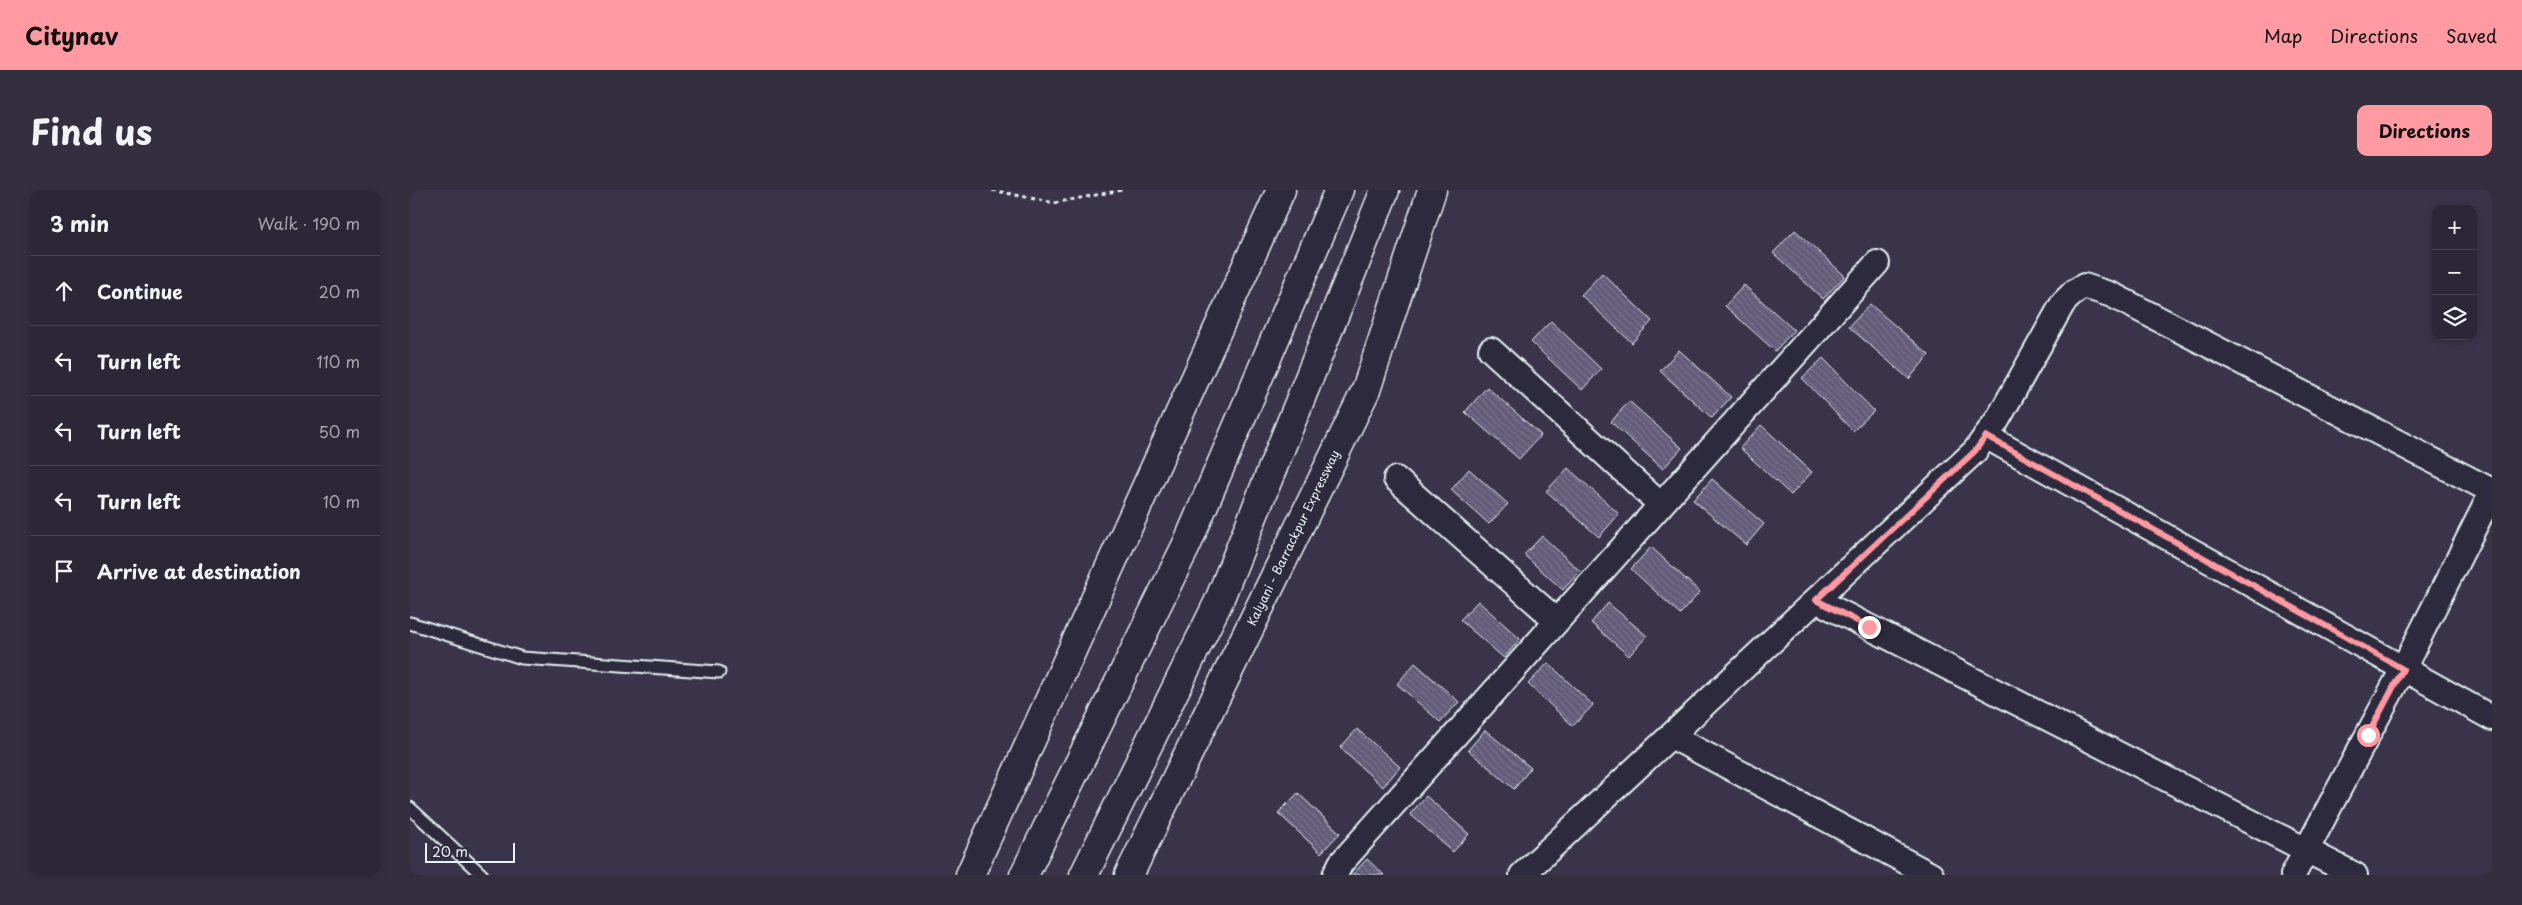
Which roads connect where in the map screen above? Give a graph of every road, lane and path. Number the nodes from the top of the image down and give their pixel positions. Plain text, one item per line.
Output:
1 (992, 190) edge
2 (1122, 190) edge
3 (1282, 190) edge
4 (1339, 190) edge
5 (1385, 190) edge
6 (1432, 190) edge
7 (1877, 263) dead end
8 (1491, 350) dead end
9 (1986, 436) junction
10 (1396, 479) dead end
11 (2492, 492) edge
12 (1661, 505) junction
13 (1816, 600) junction
14 (1558, 621) junction
15 (410, 623) edge
16 (2403, 669) junction
17 (719, 672) dead end
18 (2492, 718) edge
19 (1671, 736) junction
20 (410, 808) edge
21 (2308, 849) junction
22 (482, 875) edge
23 (970, 875) edge
24 (1024, 875) edge
25 (1084, 875) edge
26 (1129, 875) edge
27 (1335, 875) edge
28 (1522, 875) edge
29 (1931, 875) edge
30 (2293, 875) edge
31 (2355, 875) edge

1 - 2 path
3 - 23 highway
4 - 24 highway
5 - 25 highway
6 - 26 highway, Kalyani - Barrackpur Expressway
7 - 12 street
8 - 12 street
9 - 11 street
9 - 13 street
9 - 16 street
10 - 14 street
11 - 16 street
12 - 14 street
13 - 19 street
13 - 21 street
14 - 27 street
15 - 17 lane
16 - 18 street
16 - 21 street
19 - 28 street
19 - 29 street
20 - 22 lane
21 - 30 street
21 - 31 street

